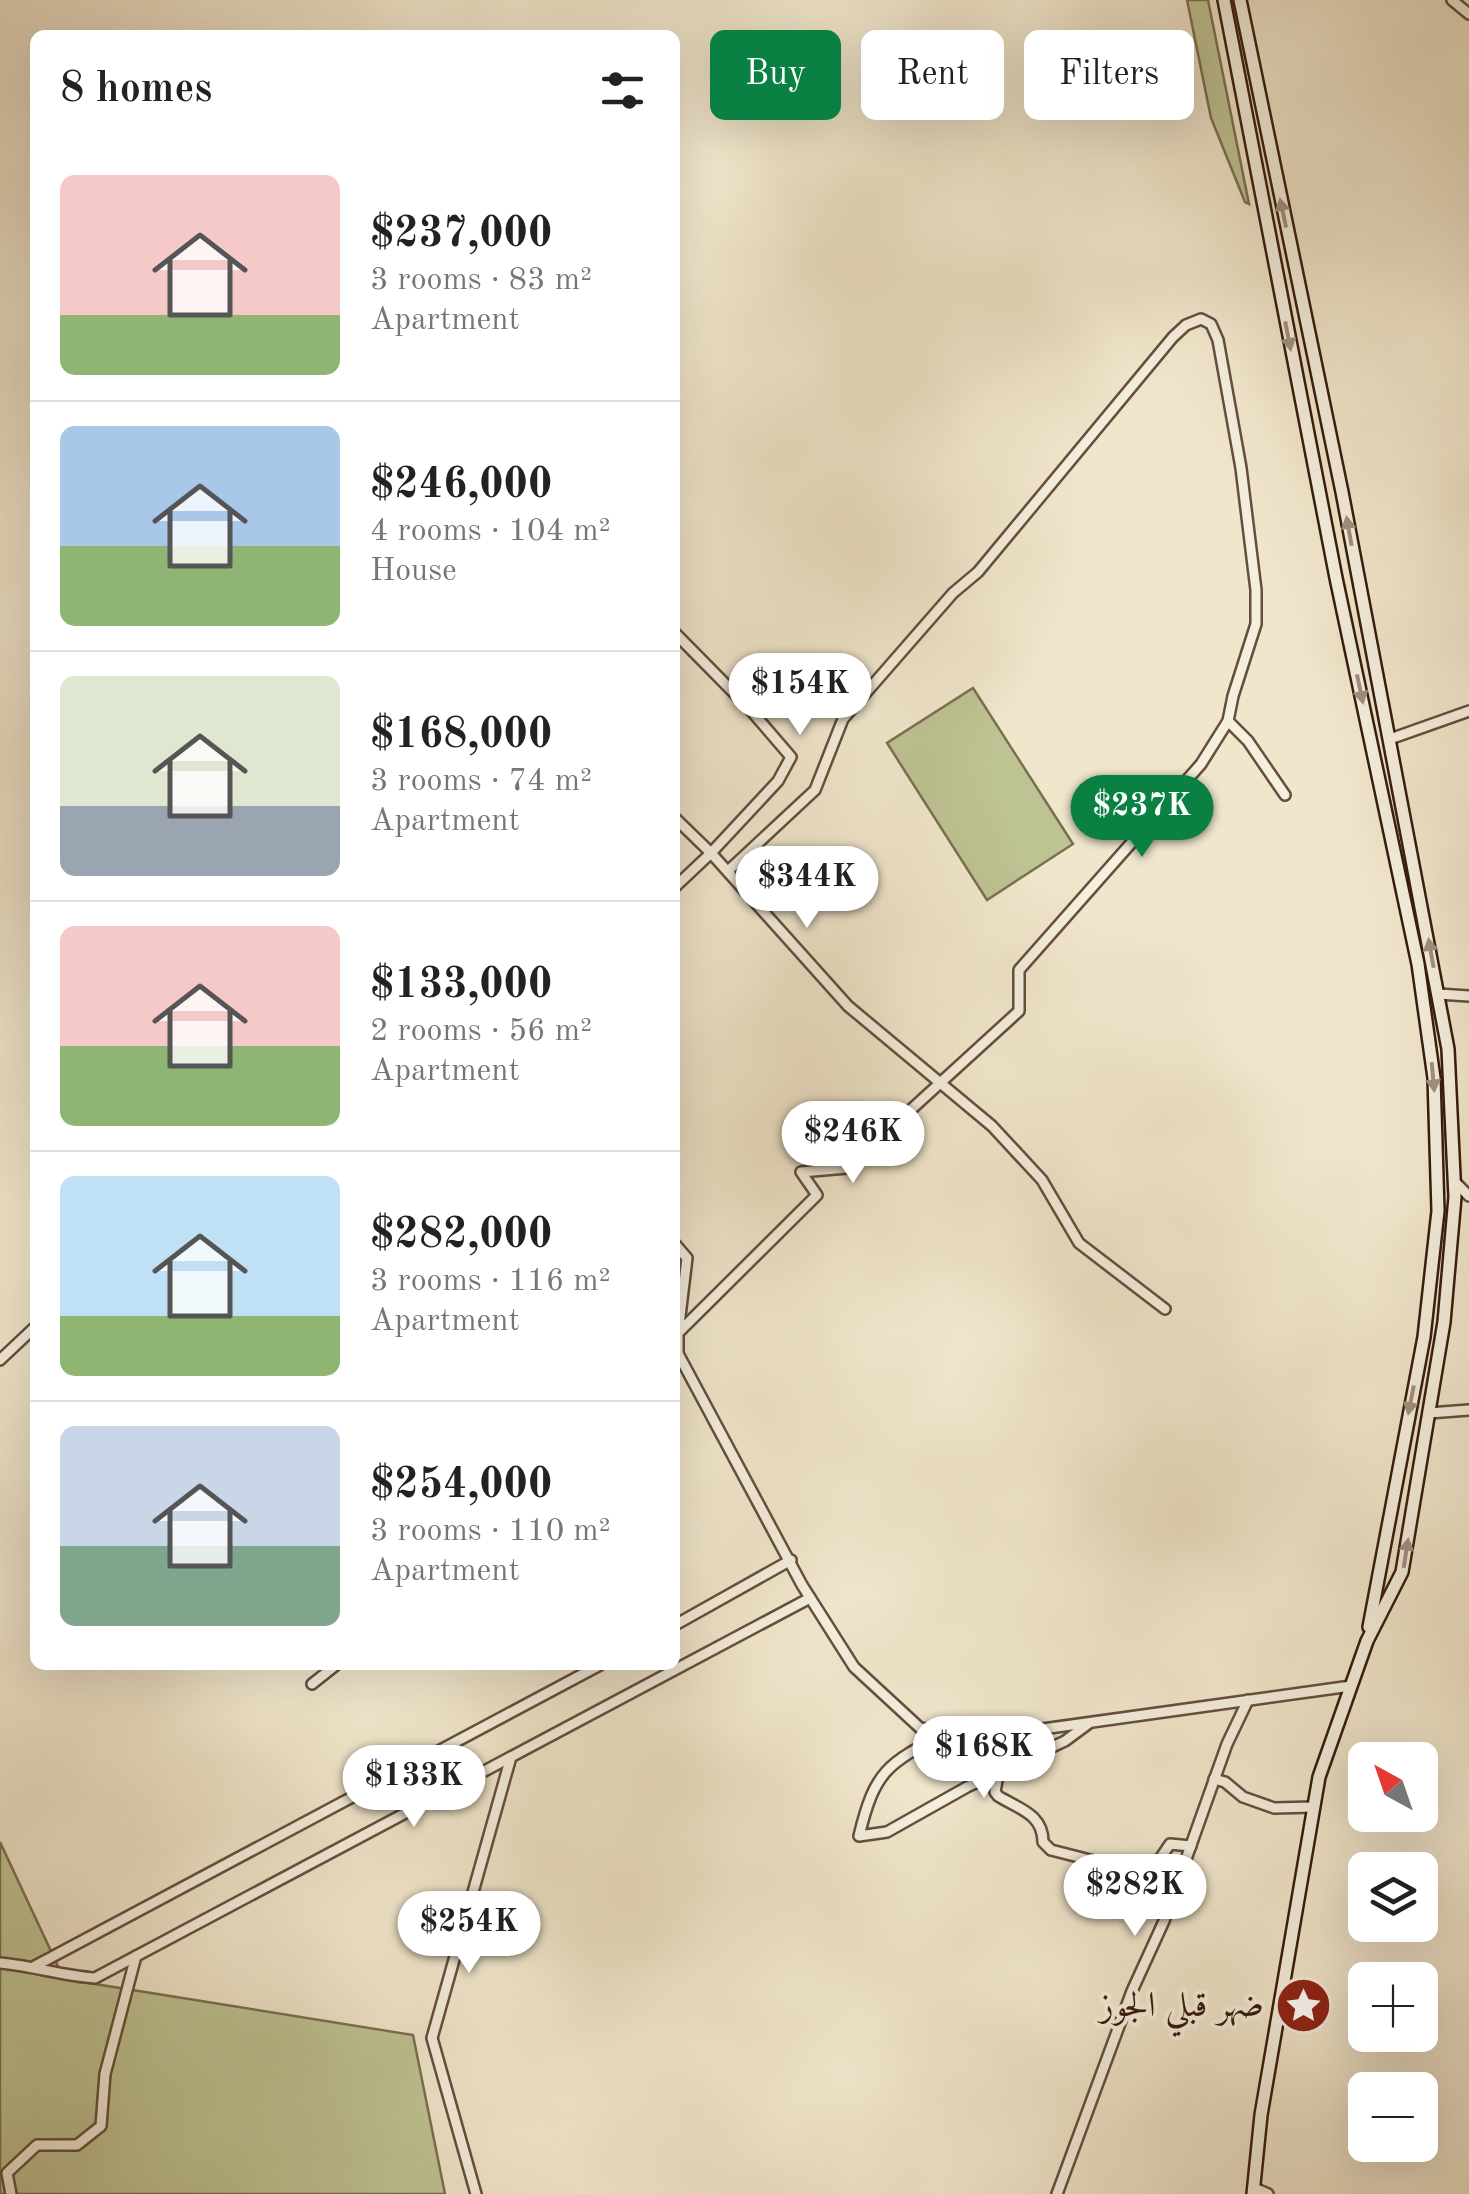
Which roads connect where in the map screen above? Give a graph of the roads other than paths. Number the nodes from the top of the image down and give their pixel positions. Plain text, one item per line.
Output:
1 (1224, 0) edge
2 (1240, 0) edge
3 (1452, 0) edge
4 (1469, 14) edge
5 (1360, 594) junction
6 (1342, 600) junction
7 (680, 638) edge
8 (1370, 642) junction
9 (1351, 647) junction
10 (1469, 711) edge
11 (1228, 721) junction
12 (1390, 739) junction
13 (1394, 754) junction
14 (1374, 758) junction
15 (1285, 795) dead end
16 (680, 823) edge
17 (710, 853) junction
18 (728, 871) junction
19 (680, 882) edge
20 (1438, 994) junction
21 (1469, 996) edge
22 (942, 1083) junction
23 (1455, 1182) junction
24 (1469, 1196) edge
25 (680, 1250) edge
26 (1165, 1309) dead end
27 (680, 1316) edge
28 (30, 1331) edge
29 (680, 1331) edge
30 (680, 1357) edge
31 (0, 1360) edge
32 (1469, 1410) edge
33 (1429, 1413) junction
34 (790, 1560) junction
35 (810, 1598) junction
36 (680, 1622) edge
37 (1367, 1642) junction
38 (680, 1667) edge
39 (330, 1670) edge
40 (591, 1670) edge
41 (675, 1670) edge
42 (312, 1684) dead end
43 (1351, 1686) junction
44 (1248, 1700) junction
45 (1090, 1722) junction
46 (948, 1732) junction
47 (511, 1757) junction
48 (998, 1774) junction
49 (1214, 1779) junction
50 (1314, 1807) junction
51 (1191, 1846) junction
52 (136, 1956) junction
53 (0, 1963) edge
54 (34, 1966) junction
55 (1254, 2191) edge
56 (12, 2194) edge
57 (476, 2194) edge
58 (1057, 2194) edge
59 (1268, 2194) edge

1 -> 6 main road
5 -> 2 main road
3 - 4 street
5 - 6 main road
5 - 8 main road
6 - 9 main road
7 - 17 street
8 - 9 main road
8 - 12 main road
9 -> 14 main road
10 - 12 street
11 - 15 street
11 - 18 street
11 - 22 street
12 - 13 main road
13 - 14 main road
20 -> 13 main road
14 -> 37 main road
16 - 17 street
17 - 18 street
17 - 19 street
18 - 22 street
20 - 21 street
20 - 23 main road
22 - 26 street
22 - 29 street
23 - 24 street
23 - 33 main road
25 - 27 street
28 - 31 street
30 - 34 street
32 - 33 street
37 -> 33 main road
34 - 35 street
34 - 36 street
35 - 38 street
35 - 46 street
37 - 43 main road
39 - 42 street
40 - 54 street
41 - 47 street
43 - 44 street
43 - 50 main road
44 - 45 street
44 - 49 street
45 - 46 street
45 - 48 street
46 - 48 street
47 - 52 street
47 - 57 street
48 - 51 street
49 - 50 street
49 - 51 street
50 - 55 main road
51 - 58 street
52 - 54 street
52 - 56 street
53 - 54 street
55 - 59 street

